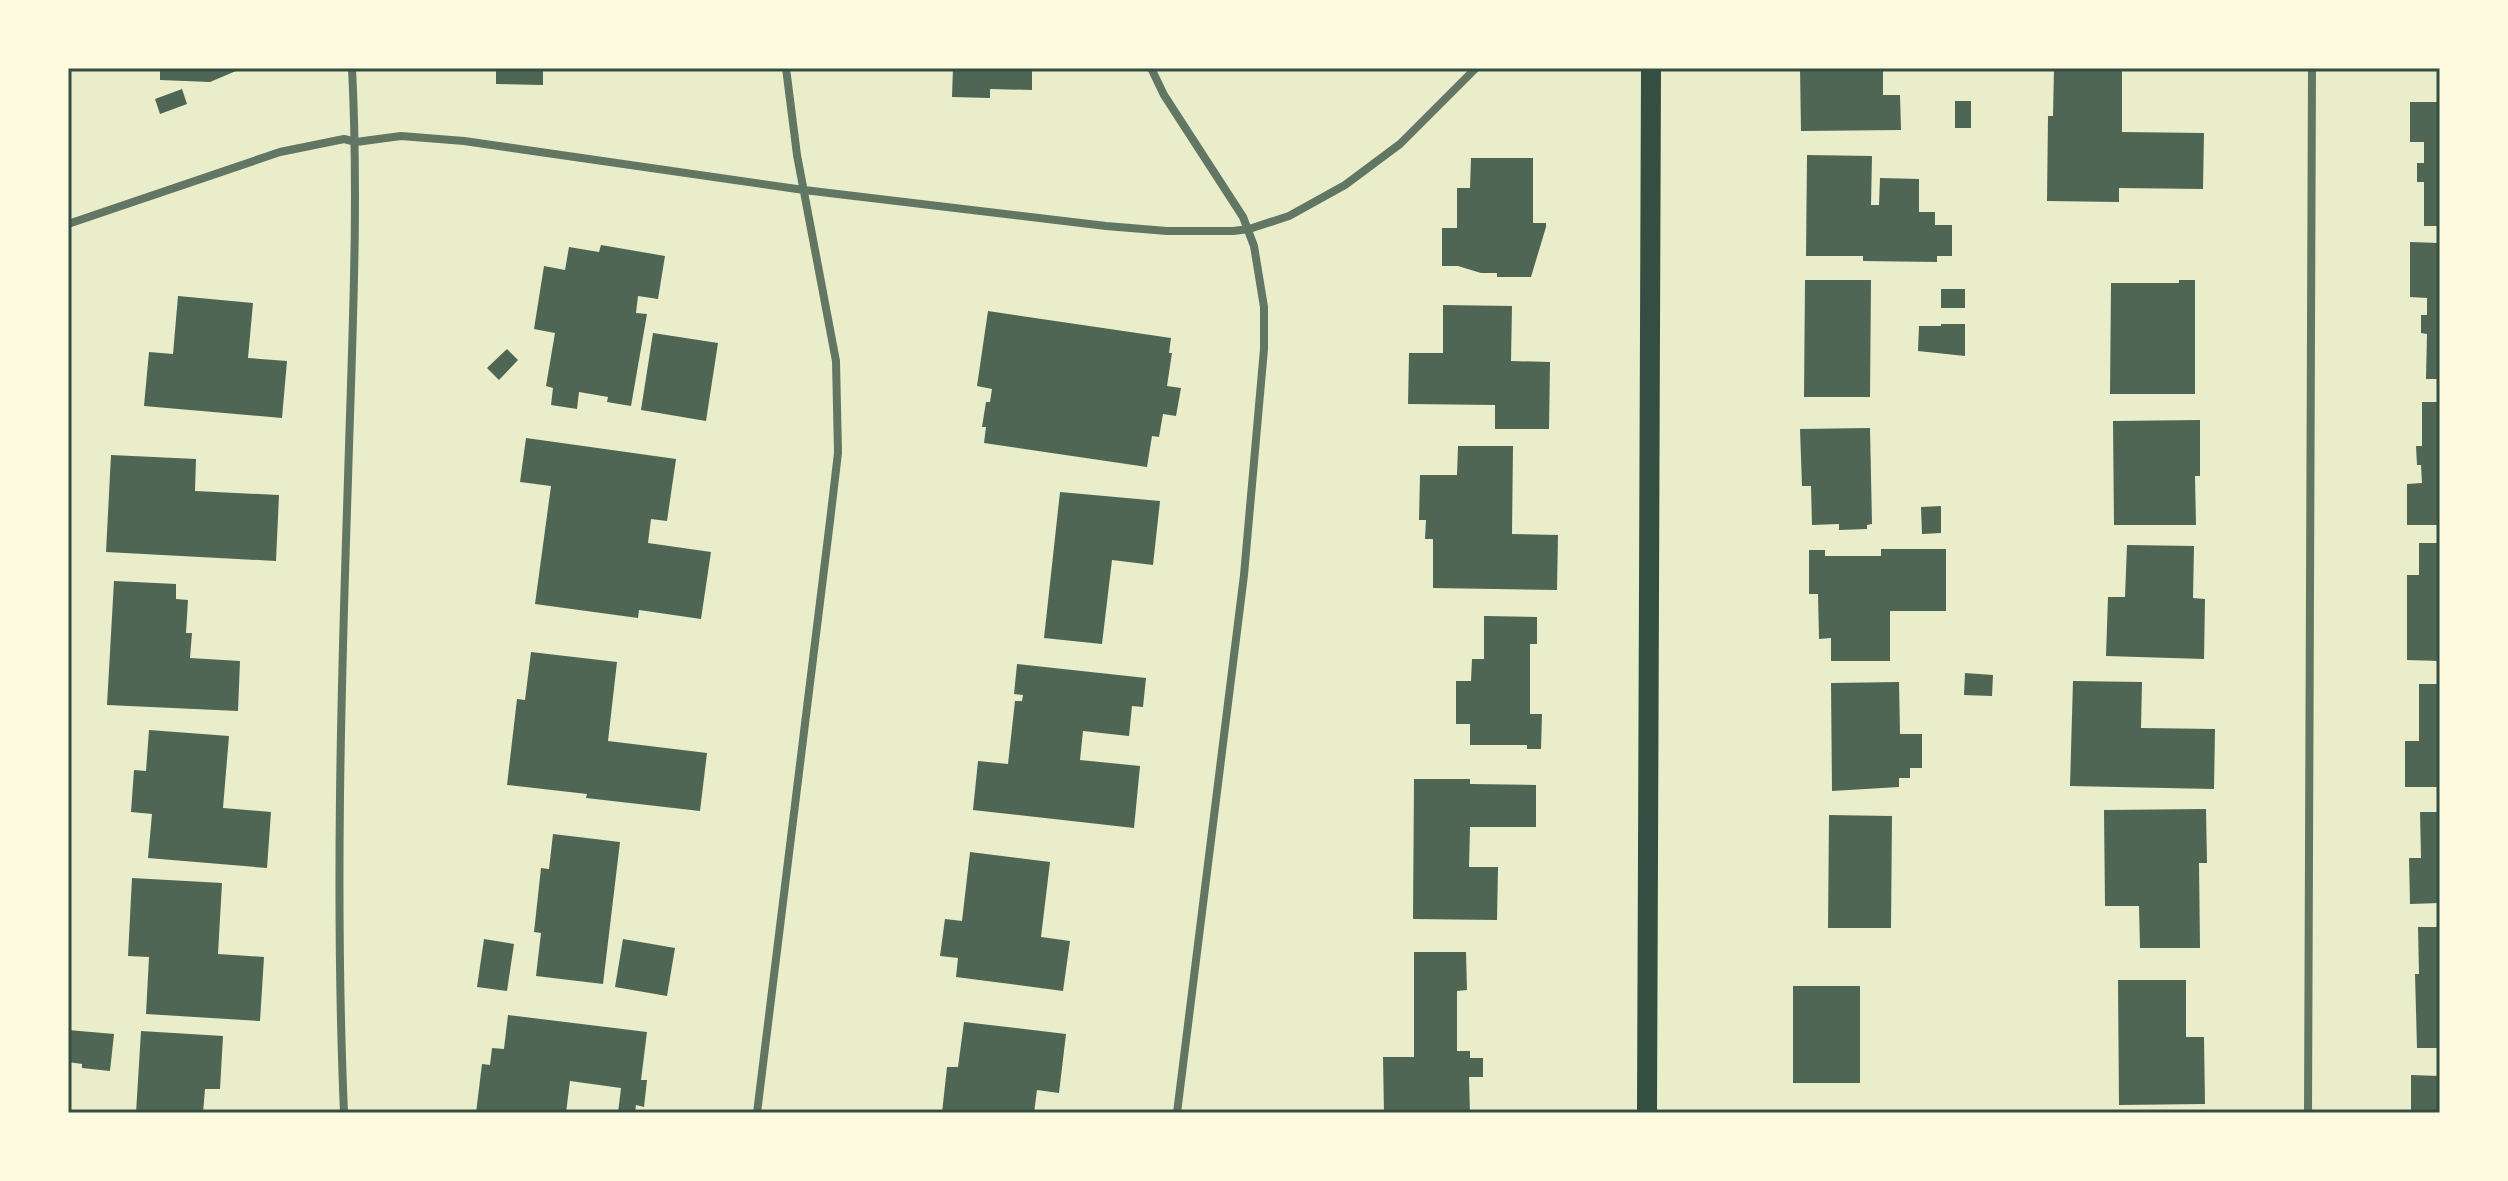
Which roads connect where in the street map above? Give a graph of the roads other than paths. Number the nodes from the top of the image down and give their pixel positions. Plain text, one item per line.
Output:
1 (352, 68) edge
2 (786, 68) edge
3 (1151, 68) edge
4 (1476, 68) edge
5 (1651, 68) edge
6 (2312, 68) edge
7 (356, 142) junction
8 (804, 190) junction
9 (68, 224) edge
10 (1249, 229) junction
11 (344, 1113) edge
12 (757, 1113) edge
13 (1177, 1113) edge
14 (1647, 1113) edge
15 (2308, 1113) edge

1 - 7 street
2 - 8 street
3 - 10 street
4 - 10 street
5 - 14 main road
6 - 15 street
7 - 8 street
7 - 9 street
7 - 11 street
8 - 10 street
8 - 12 street
10 - 13 street

